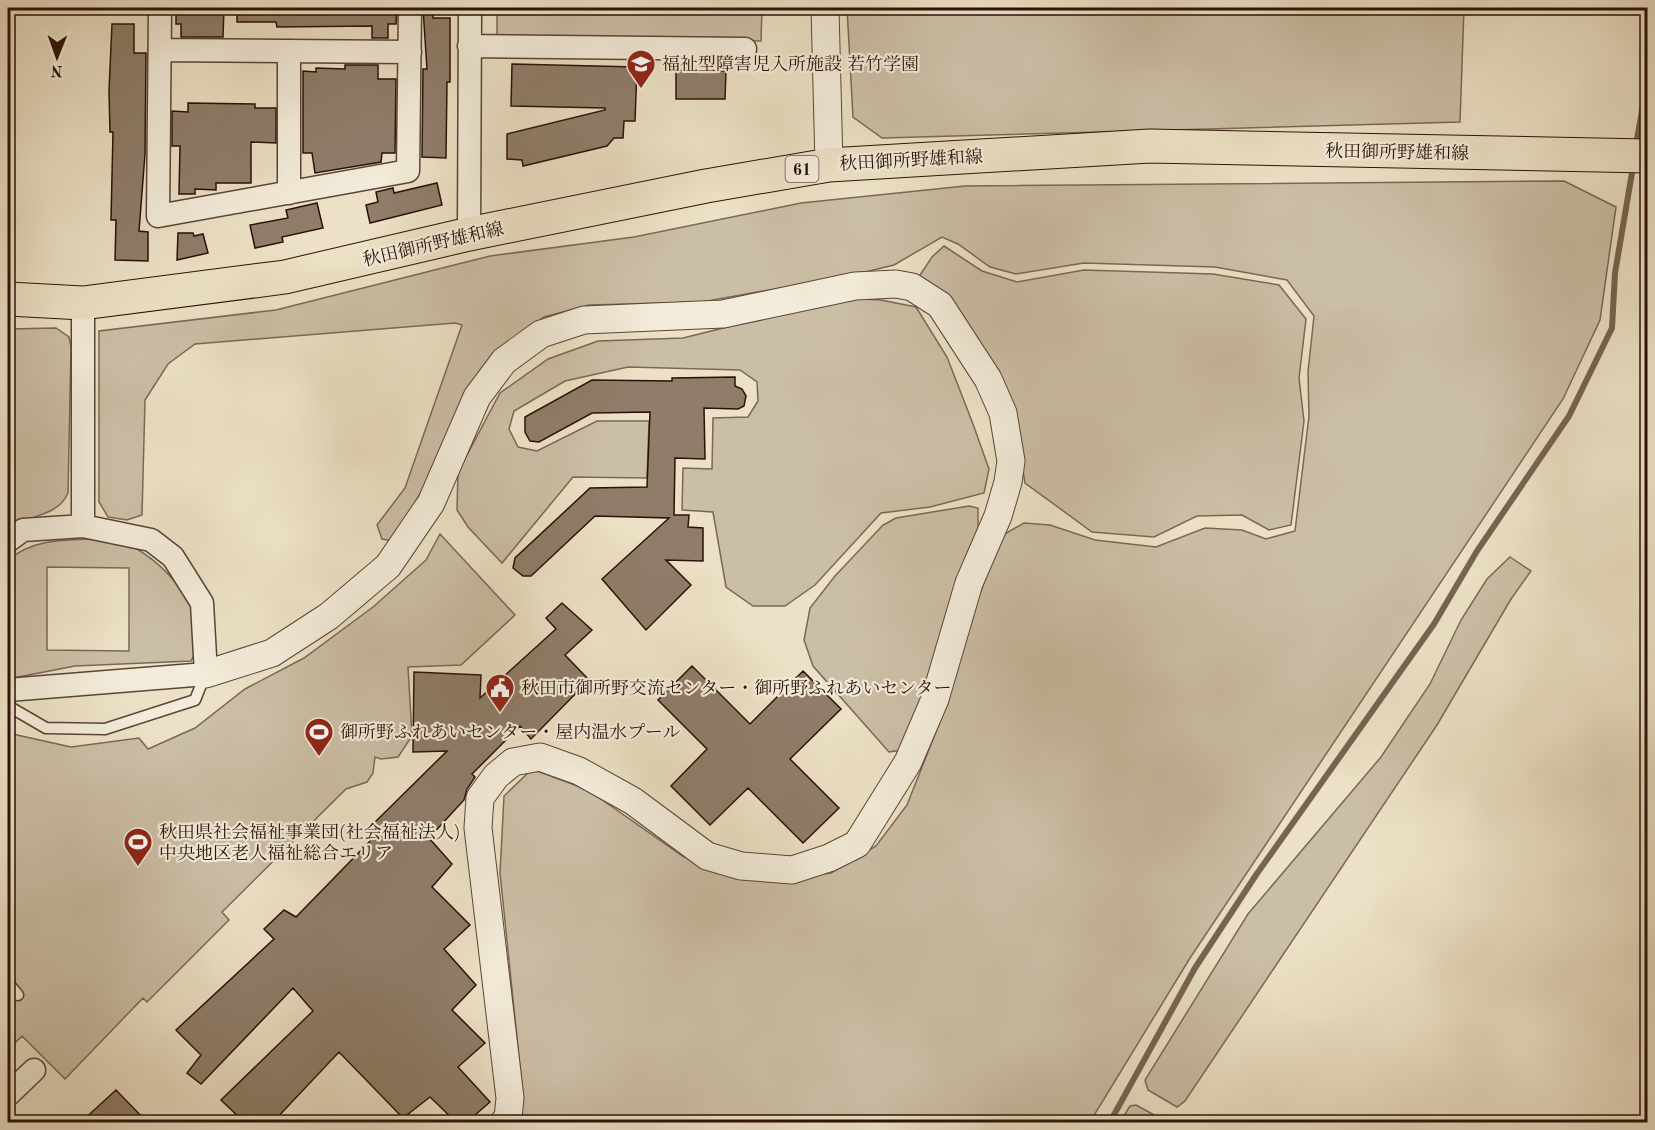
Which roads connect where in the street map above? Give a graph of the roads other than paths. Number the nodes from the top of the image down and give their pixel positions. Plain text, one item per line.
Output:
1 (160, 8) edge
2 (410, 8) edge
3 (470, 8) edge
4 (825, 8) edge
5 (469, 46) junction
6 (745, 49) dead end
7 (160, 50) junction
8 (289, 51) junction
9 (410, 52) junction
10 (1647, 156) edge
11 (829, 165) junction
12 (289, 193) junction
13 (469, 234) junction
14 (8, 299) edge
15 (83, 303) junction
16 (83, 526) junction
17 (8, 541) edge
18 (206, 674) junction
19 (8, 690) edge
20 (8, 706) edge
21 (8, 984) edge
22 (18, 994) dead end
23 (34, 1070) dead end
24 (8, 1095) edge
25 (504, 1122) edge

1 - 7 street
2 - 9 street
3 - 5 street
4 - 11 street
5 - 6 street
5 - 13 street
7 - 8 street
7 - 12 street
8 - 9 street
8 - 12 street
9 - 12 street
10 - 11 main road, 秋田御所野雄和線 / 61
11 - 13 main road, 秋田御所野雄和線 / 61
13 - 15 main road, 秋田御所野雄和線 / 61
14 - 15 main road, 秋田御所野雄和線 / 61
15 - 16 street
16 - 17 street
16 - 18 street
18 - 19 street
18 - 20 lane
18 - 25 street
21 - 22 lane
23 - 24 street

